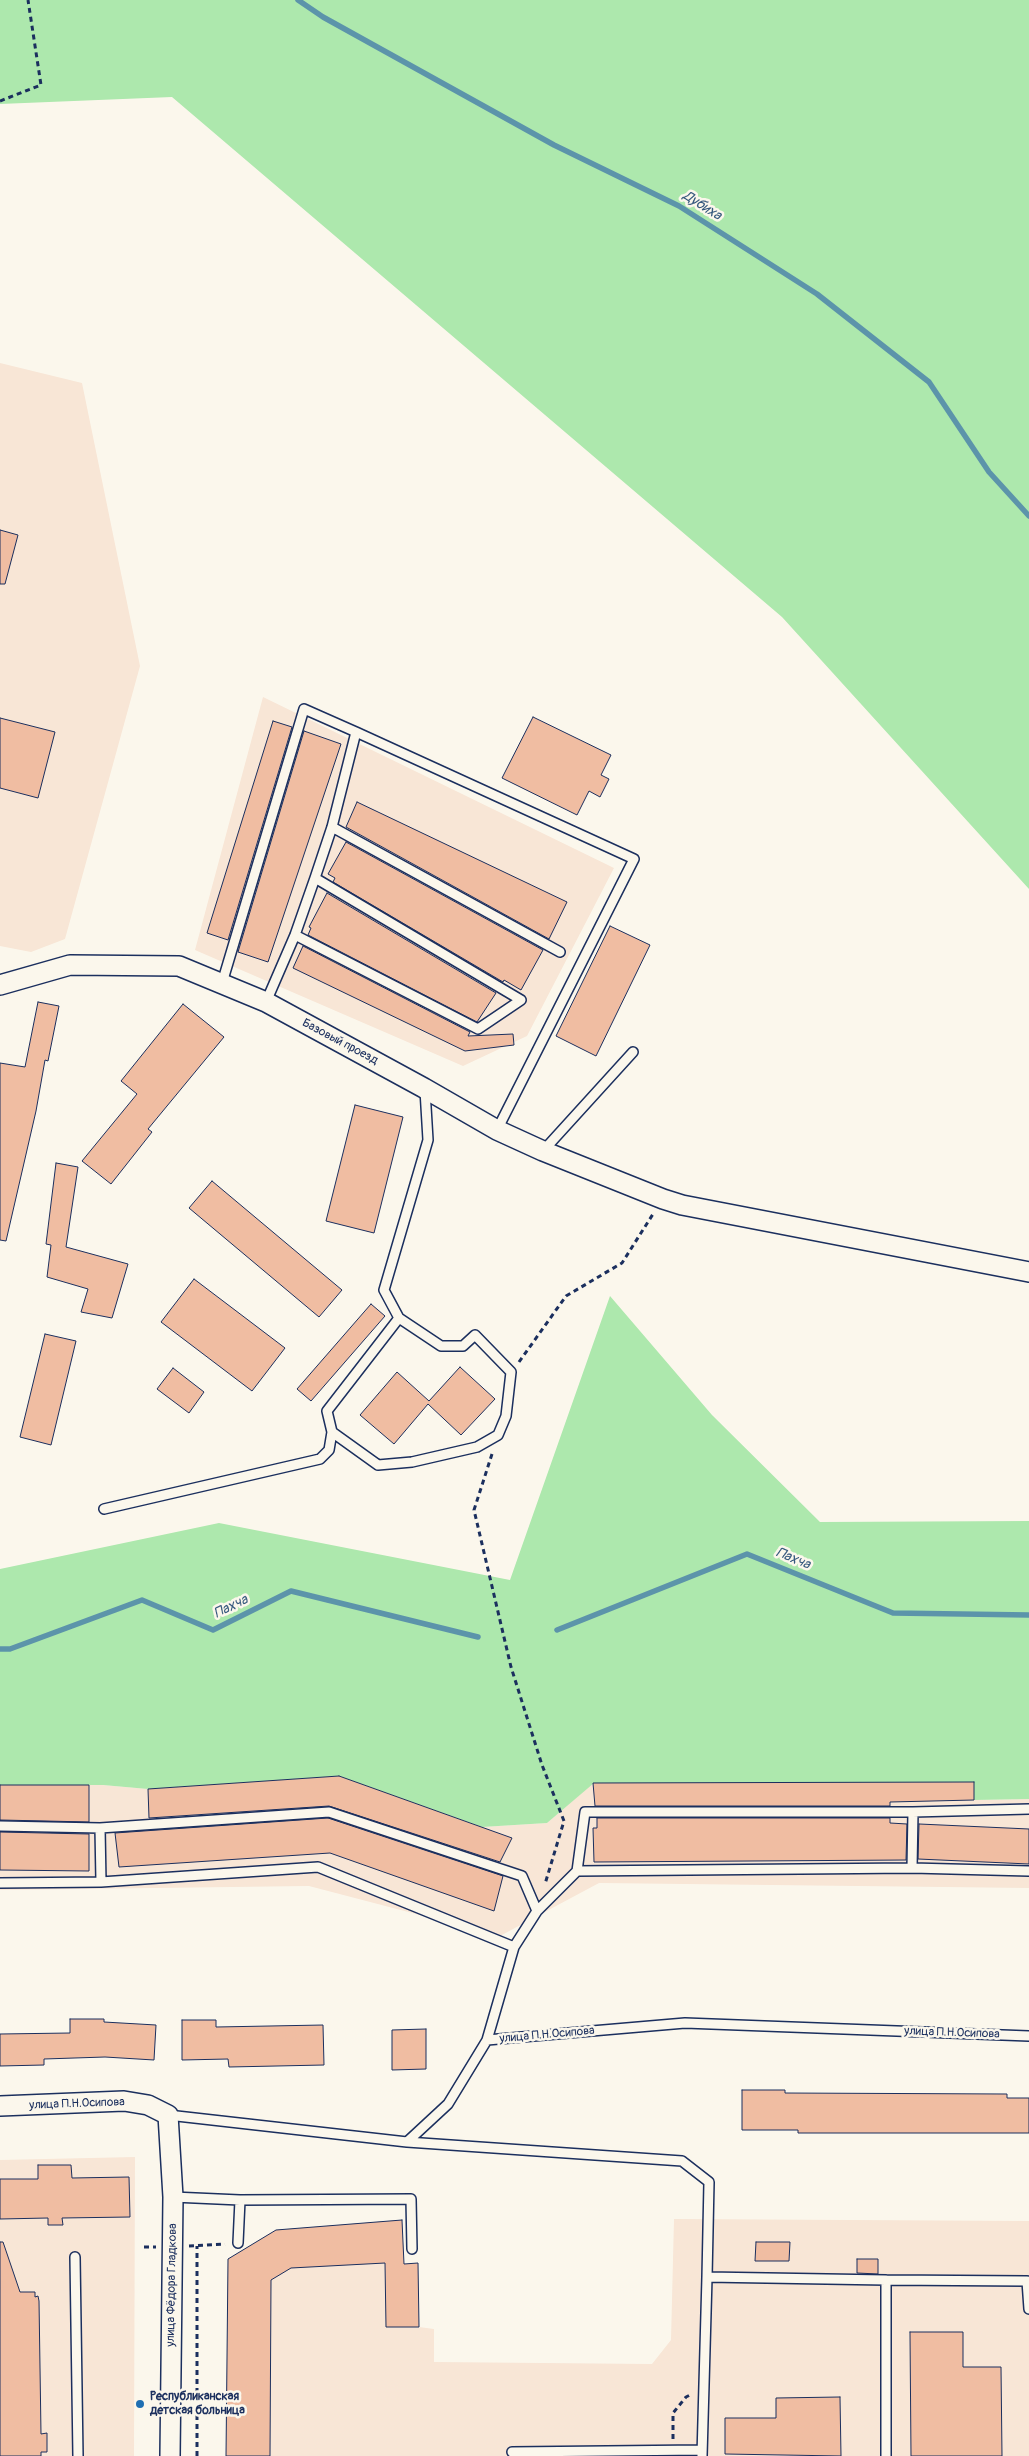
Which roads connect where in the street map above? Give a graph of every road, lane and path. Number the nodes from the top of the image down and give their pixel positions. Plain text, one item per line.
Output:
1 (28, 0) edge
2 (0, 101) edge
3 (356, 732) junction
4 (332, 827) junction
5 (315, 878) junction
6 (295, 935) junction
7 (560, 952) dead end
8 (222, 983) junction
9 (0, 985) edge
10 (266, 1002) junction
11 (633, 1052) dead end
12 (424, 1088) junction
13 (497, 1130) junction
14 (543, 1152) junction
15 (663, 1199) junction
16 (1029, 1272) edge
17 (399, 1318) junction
18 (512, 1372) junction
19 (332, 1432) junction
20 (498, 1435) junction
21 (104, 1509) dead end
22 (1029, 1809) edge
23 (912, 1812) junction
24 (0, 1826) edge
25 (100, 1828) junction
26 (912, 1868) junction
27 (577, 1871) junction
28 (1029, 1871) edge
29 (101, 1882) junction
30 (0, 1883) edge
31 (537, 1911) junction
32 (514, 1947) junction
33 (1029, 2036) edge
34 (487, 2040) junction
35 (0, 2106) edge
36 (168, 2115) junction
37 (408, 2142) junction
38 (173, 2197) junction
39 (240, 2200) junction
40 (238, 2243) dead end
41 (197, 2246) dead end
42 (412, 2249) dead end
43 (75, 2257) dead end
44 (707, 2277) junction
45 (886, 2280) junction
46 (1029, 2309) edge
47 (703, 2391) junction
48 (673, 2449) junction
49 (512, 2452) dead end
50 (702, 2453) edge
51 (78, 2456) edge
52 (170, 2456) edge
53 (197, 2456) edge
54 (886, 2456) edge

1 - 2 path
3 - 4 lane
3 - 8 lane
3 - 13 lane
4 - 5 lane
4 - 7 lane
5 - 6 lane
5 - 6 lane
6 - 10 lane
8 - 9 street, Базовый проезд
8 - 10 street, Базовый проезд
10 - 12 street, Базовый проезд
11 - 14 lane
12 - 13 street, Базовый проезд
12 - 17 lane
13 - 14 street, Базовый проезд
14 - 15 street, Базовый проезд
15 - 16 street, Базовый проезд
15 - 18 path
17 - 18 lane
17 - 19 lane
18 - 20 lane
19 - 20 lane
19 - 21 lane
20 - 31 path
22 - 23 lane
23 - 26 lane
23 - 27 lane
24 - 25 lane
25 - 29 lane
25 - 31 lane
26 - 27 lane
26 - 28 lane
27 - 31 lane
29 - 30 lane
29 - 32 lane
31 - 32 lane
32 - 34 lane
33 - 34 lane, улица П.Н.Осипова
34 - 37 lane, улица П.Н.Осипова
35 - 36 street, улица П.Н.Осипова
36 - 37 lane, улица П.Н.Осипова
36 - 38 street, улица Фёдора Гладкова
37 - 44 lane
38 - 39 lane
38 - 52 street, улица Фёдора Гладкова
39 - 40 lane
39 - 42 lane
41 - 53 path
43 - 51 lane
44 - 45 lane
44 - 47 lane
45 - 46 lane
45 - 54 lane
47 - 48 path
47 - 50 lane
48 - 49 lane
48 - 50 lane

